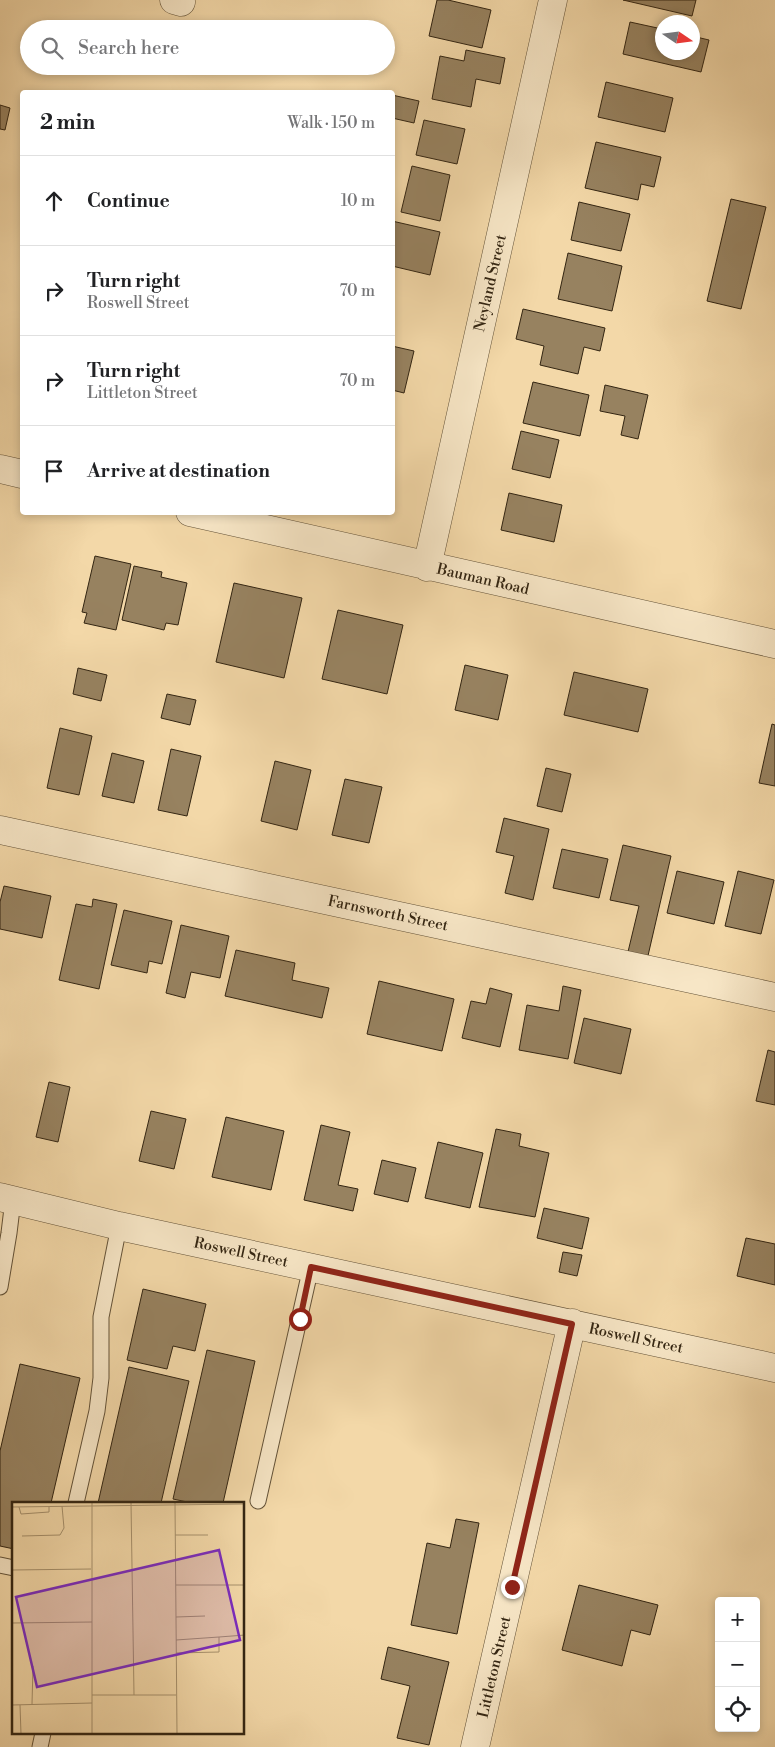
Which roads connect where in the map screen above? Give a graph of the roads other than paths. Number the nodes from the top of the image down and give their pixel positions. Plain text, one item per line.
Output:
1 (553, 0) edge
2 (0, 469) edge
3 (20, 474) edge
4 (203, 515) edge
5 (427, 567) junction
6 (775, 644) edge
7 (0, 830) edge
8 (775, 997) edge
9 (6, 1199) edge
10 (120, 1226) junction
11 (311, 1267) junction
12 (0, 1287) edge
13 (572, 1324) junction
14 (775, 1368) edge
15 (258, 1501) dead end
16 (76, 1502) edge
17 (43, 1734) edge
18 (40, 1747) edge
19 (475, 1747) edge

1 - 5 street, Neyland Street
2 - 3 street
4 - 5 street, Bauman Road
5 - 6 street, Bauman Road
7 - 8 street, Farnsworth Street
9 - 10 street, Roswell Street
9 - 12 lane
10 - 11 street, Roswell Street
10 - 16 lane
11 - 13 street, Roswell Street
11 - 15 lane
13 - 14 street, Roswell Street
13 - 19 street, Littleton Street
17 - 18 lane

